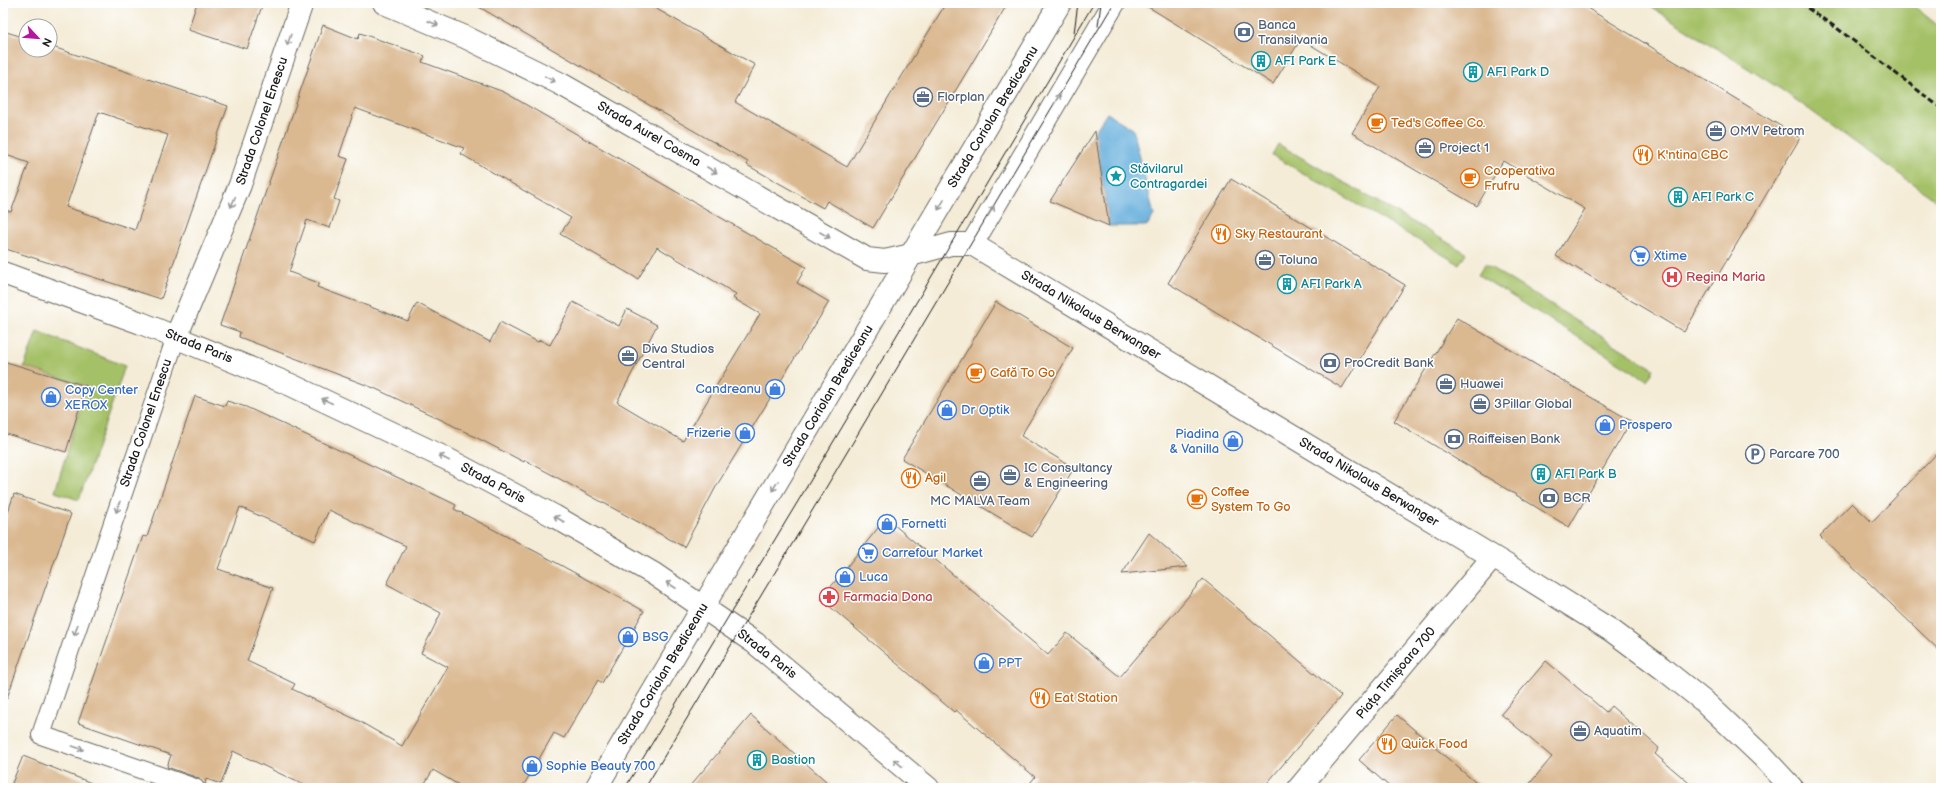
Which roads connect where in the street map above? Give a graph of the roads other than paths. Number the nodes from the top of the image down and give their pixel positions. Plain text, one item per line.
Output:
1 (302, 3) edge
2 (384, 3) edge
3 (1060, 3) edge
4 (1114, 3) edge
5 (972, 244) junction
6 (911, 255) junction
7 (3, 273) edge
8 (176, 337) junction
9 (1493, 557) junction
10 (703, 608) junction
11 (195, 788) edge
12 (596, 788) edge
13 (928, 788) edge
14 (1299, 788) edge
15 (1792, 788) edge

1 -> 8 street, Strada Colonel Enescu
2 -> 6 street, Strada Aurel Cosma
3 -> 6 street, Strada Coriolan Brediceanu
5 -> 4 street
5 - 6 street
5 - 9 street, Strada Nikolaus Berwanger
6 -> 10 street, Strada Coriolan Brediceanu
7 - 8 street, Strada Paris
10 -> 8 street, Strada Paris
8 -> 11 lane, Strada Colonel Enescu
9 - 14 street, Piața Timișoara 700
9 - 15 street, Strada Nikolaus Berwanger
10 - 12 street, Strada Coriolan Brediceanu
13 -> 10 street, Strada Paris

